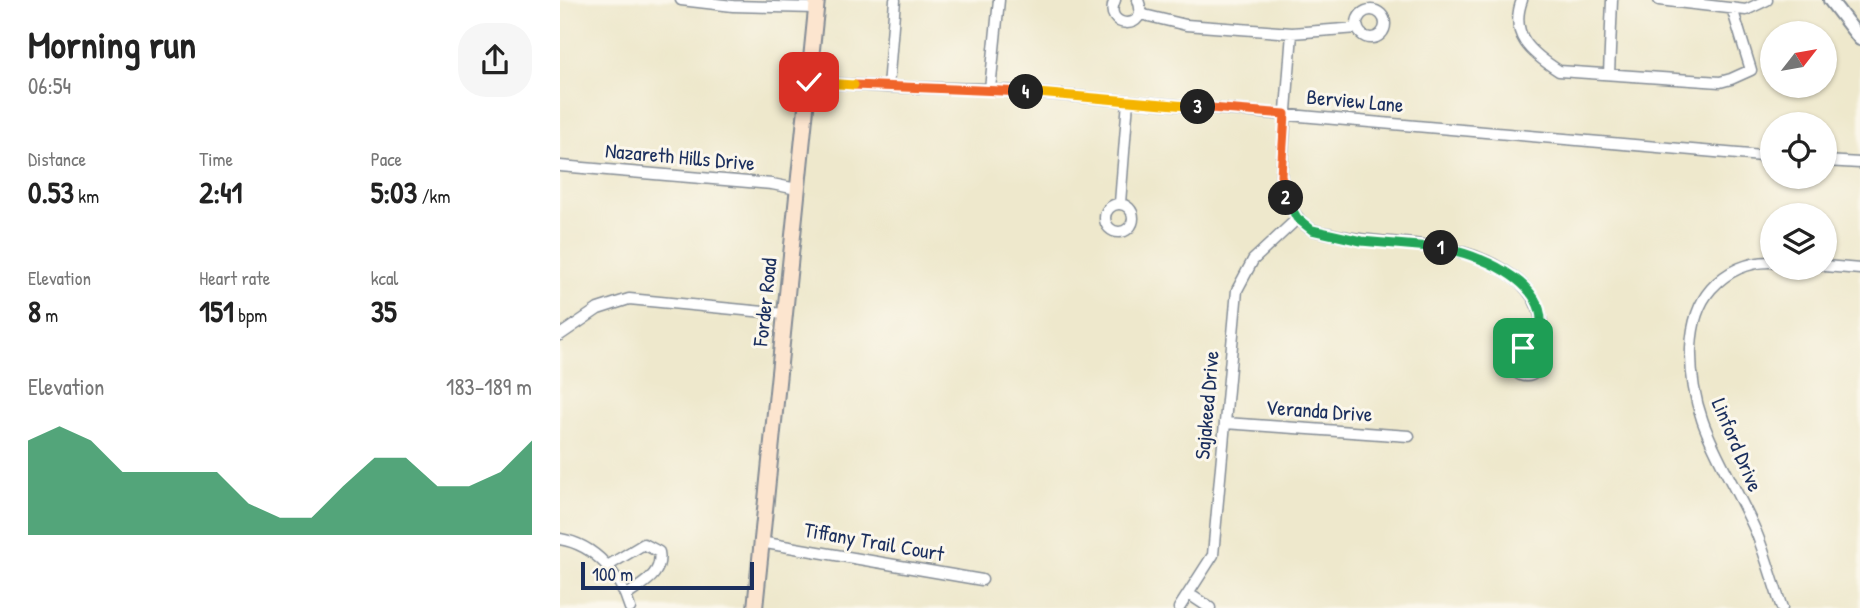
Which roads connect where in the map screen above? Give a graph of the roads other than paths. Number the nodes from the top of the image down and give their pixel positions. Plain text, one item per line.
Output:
1 (681, 0) edge
2 (895, 0) edge
3 (999, 0) edge
4 (1115, 0) edge
5 (1138, 0) edge
6 (1522, 0) edge
7 (1612, 0) edge
8 (1659, 0) edge
9 (1767, 0) edge
10 (1830, 0) edge
11 (816, 4) edge
12 (1732, 8) junction
13 (1140, 14) junction
14 (1358, 28) dead end
15 (1292, 33) junction
16 (1860, 39) edge
17 (1609, 74) junction
18 (809, 82) junction
19 (888, 87) junction
20 (990, 89) junction
21 (1128, 101) junction
22 (1285, 114) junction
23 (1760, 156) edge
24 (1837, 162) edge
25 (1860, 163) edge
26 (560, 166) edge
27 (797, 189) junction
28 (1120, 203) dead end
29 (1297, 218) junction
30 (1760, 264) edge
31 (1837, 267) edge
32 (1860, 269) edge
33 (785, 314) junction
34 (560, 335) edge
35 (1533, 349) dead end
36 (1225, 423) junction
37 (1409, 436) dead end
38 (560, 539) edge
39 (761, 542) junction
40 (609, 565) junction
41 (982, 580) dead end
42 (1189, 594) junction
43 (626, 596) junction
44 (630, 608) edge
45 (755, 608) edge
46 (1179, 608) edge
47 (1210, 608) edge
48 (1782, 608) edge

1 - 11 street
2 - 19 street
3 - 20 street
4 - 13 street
5 - 13 street
6 - 17 street
7 - 17 street
8 - 12 street
9 - 12 street
10 - 16 street
11 - 18 main road, Forder Road
12 - 17 street
13 - 15 street
14 - 15 street
15 - 22 street
18 - 19 street, Berview Lane
18 - 27 main road, Forder Road
19 - 20 street, Berview Lane
20 - 21 street, Berview Lane
21 - 22 street, Berview Lane
21 - 28 street
22 - 23 street, Berview Lane
22 - 29 street
24 - 25 street
26 - 27 street, Nazareth Hills Drive
27 - 33 main road, Forder Road
29 - 35 street
29 - 36 street, Sajakeed Drive
30 - 48 street, Linford Drive
31 - 32 street
33 - 34 street
33 - 39 main road, Forder Road
36 - 37 street, Veranda Drive
36 - 42 street, Sajakeed Drive
38 - 40 street
39 - 41 street, Tiffany Trail Court
39 - 45 main road, Forder Road
40 - 43 street
40 - 43 street
42 - 46 street, Sajakeed Drive
42 - 47 street
43 - 44 street

